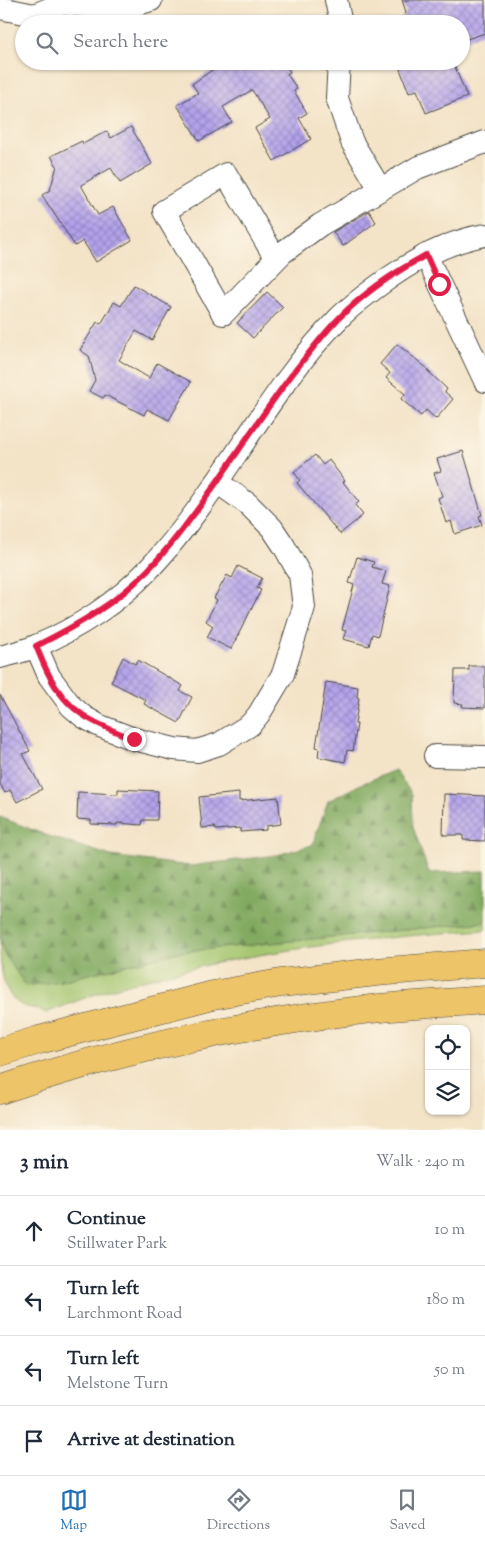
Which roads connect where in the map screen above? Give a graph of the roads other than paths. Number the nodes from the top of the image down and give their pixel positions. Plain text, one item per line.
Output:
1 (151, 0) edge
2 (336, 0) edge
3 (59, 2) edge
4 (0, 8) edge
5 (339, 15) edge
6 (339, 70) edge
7 (485, 142) edge
8 (380, 189) junction
9 (485, 235) edge
10 (426, 255) junction
11 (276, 259) junction
12 (485, 381) edge
13 (217, 482) junction
14 (36, 646) junction
15 (0, 657) edge
16 (435, 756) dead end
17 (485, 757) edge
18 (485, 963) edge
19 (485, 1000) edge
20 (0, 1052) edge
21 (0, 1090) edge

1 - 3 street
2 - 5 street
3 - 4 street
6 - 8 street
7 - 8 street
8 - 11 street
9 - 10 street
10 - 12 street
10 - 13 street
11 - 11 street
13 - 14 street
13 - 14 street
14 - 15 street
16 - 17 street
18 - 20 highway
19 - 21 highway

